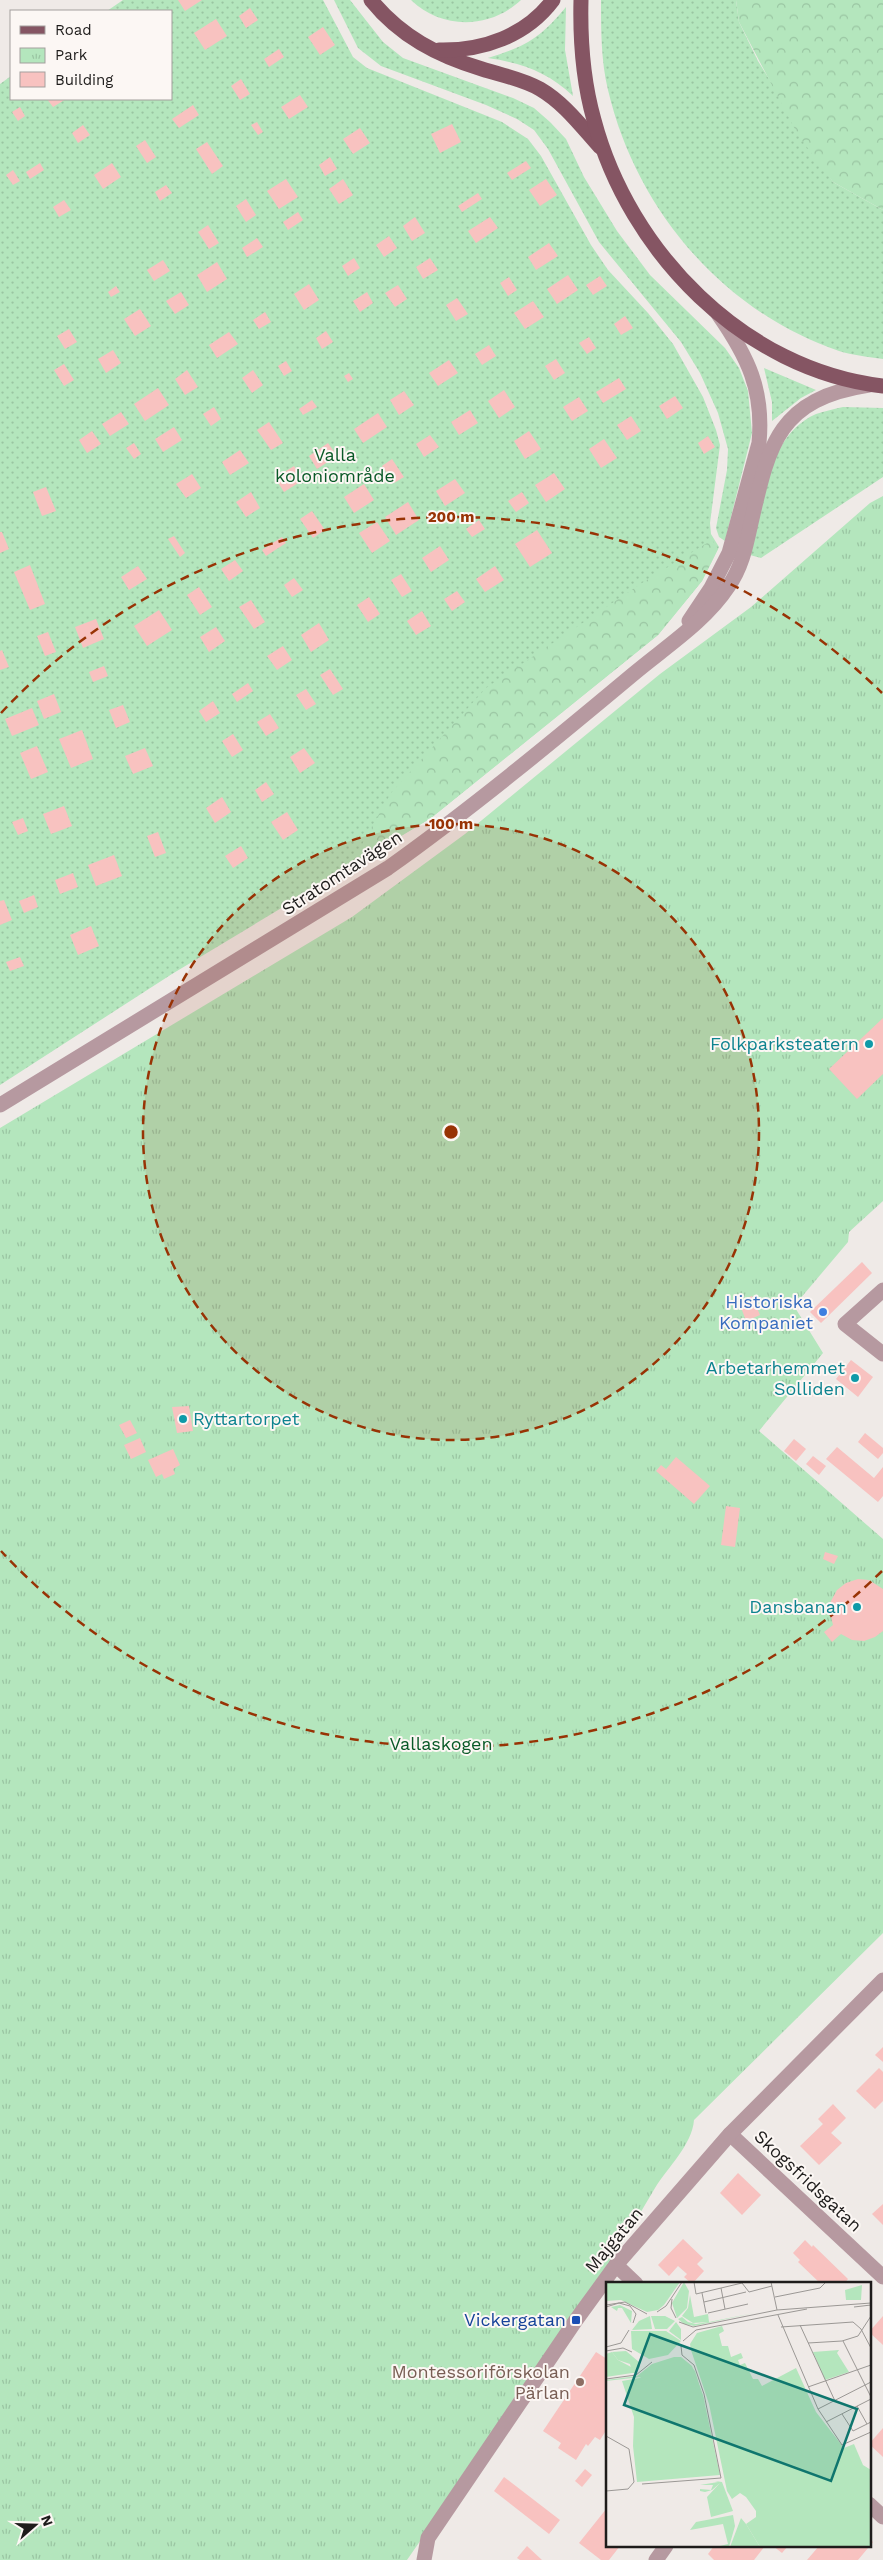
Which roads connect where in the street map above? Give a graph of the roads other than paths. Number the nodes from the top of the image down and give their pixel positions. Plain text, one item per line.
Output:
1 (371, 0) edge
2 (553, 0) edge
3 (581, 0) edge
4 (433, 50) junction
5 (603, 151) junction
6 (716, 311) junction
7 (876, 386) edge
8 (678, 637) junction
9 (0, 1105) edge
10 (883, 1290) edge
11 (883, 1354) edge
12 (883, 1980) edge
13 (730, 2134) junction
14 (616, 2265) junction
15 (883, 2277) edge
16 (634, 2282) edge
17 (870, 2505) edge
18 (883, 2517) edge
19 (665, 2548) edge
20 (424, 2560) edge
21 (656, 2560) edge

1 - 4 main road
2 - 4 main road
3 - 5 main road
4 - 5 main road
5 - 6 main road
6 - 7 main road
6 - 8 street, Stratomtavägen
7 - 8 street, Stratomtavägen
8 - 9 street, Stratomtavägen
10 - 11 street
12 - 13 street, Majgatan
13 - 14 street, Majgatan
13 - 15 street, Skogsfridsgatan
14 - 16 street
14 - 20 street, Majgatan
17 - 18 street
19 - 21 street

